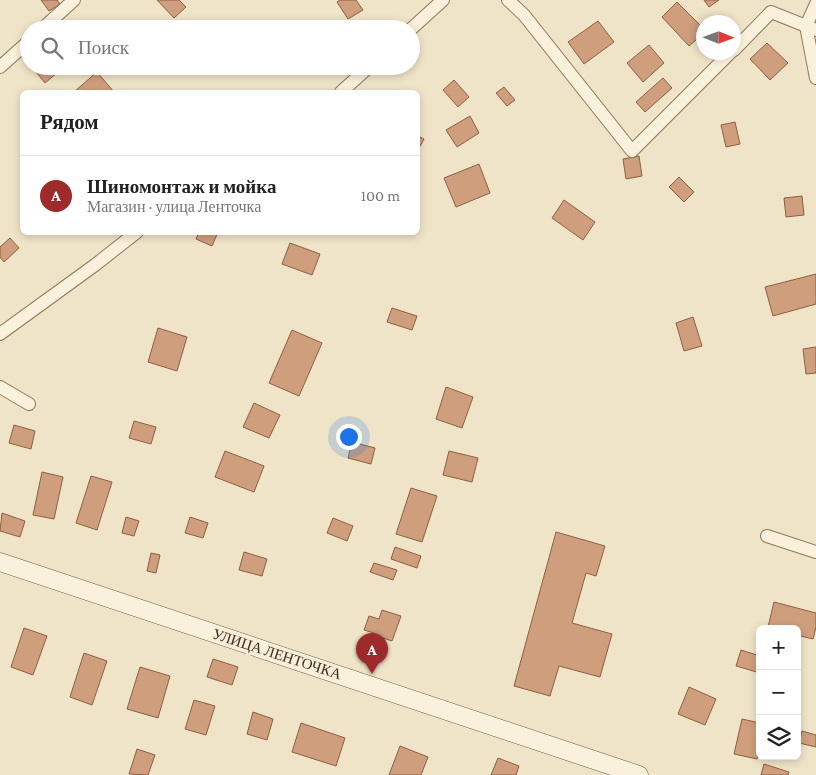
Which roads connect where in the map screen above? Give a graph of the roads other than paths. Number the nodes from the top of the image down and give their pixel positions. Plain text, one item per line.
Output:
1 (74, 0) edge
2 (443, 0) edge
3 (508, 0) edge
4 (816, 4) edge
5 (52, 20) edge
6 (420, 21) edge
7 (811, 28) edge
8 (741, 42) edge
9 (20, 49) edge
10 (723, 60) edge
11 (0, 67) edge
12 (360, 75) edge
13 (816, 78) edge
14 (342, 90) edge
15 (133, 235) edge
16 (0, 334) edge
17 (0, 388) edge
18 (29, 404) dead end
19 (767, 536) dead end
20 (816, 552) edge
21 (0, 562) edge
22 (639, 775) edge

1 - 5 street
2 - 6 street
3 - 10 street
4 - 7 street
7 - 8 street
7 - 13 street
9 - 11 street
12 - 14 street
15 - 16 street
17 - 18 street
19 - 20 street
21 - 22 main road, УЛИЦА ЛЕНТОЧКА

